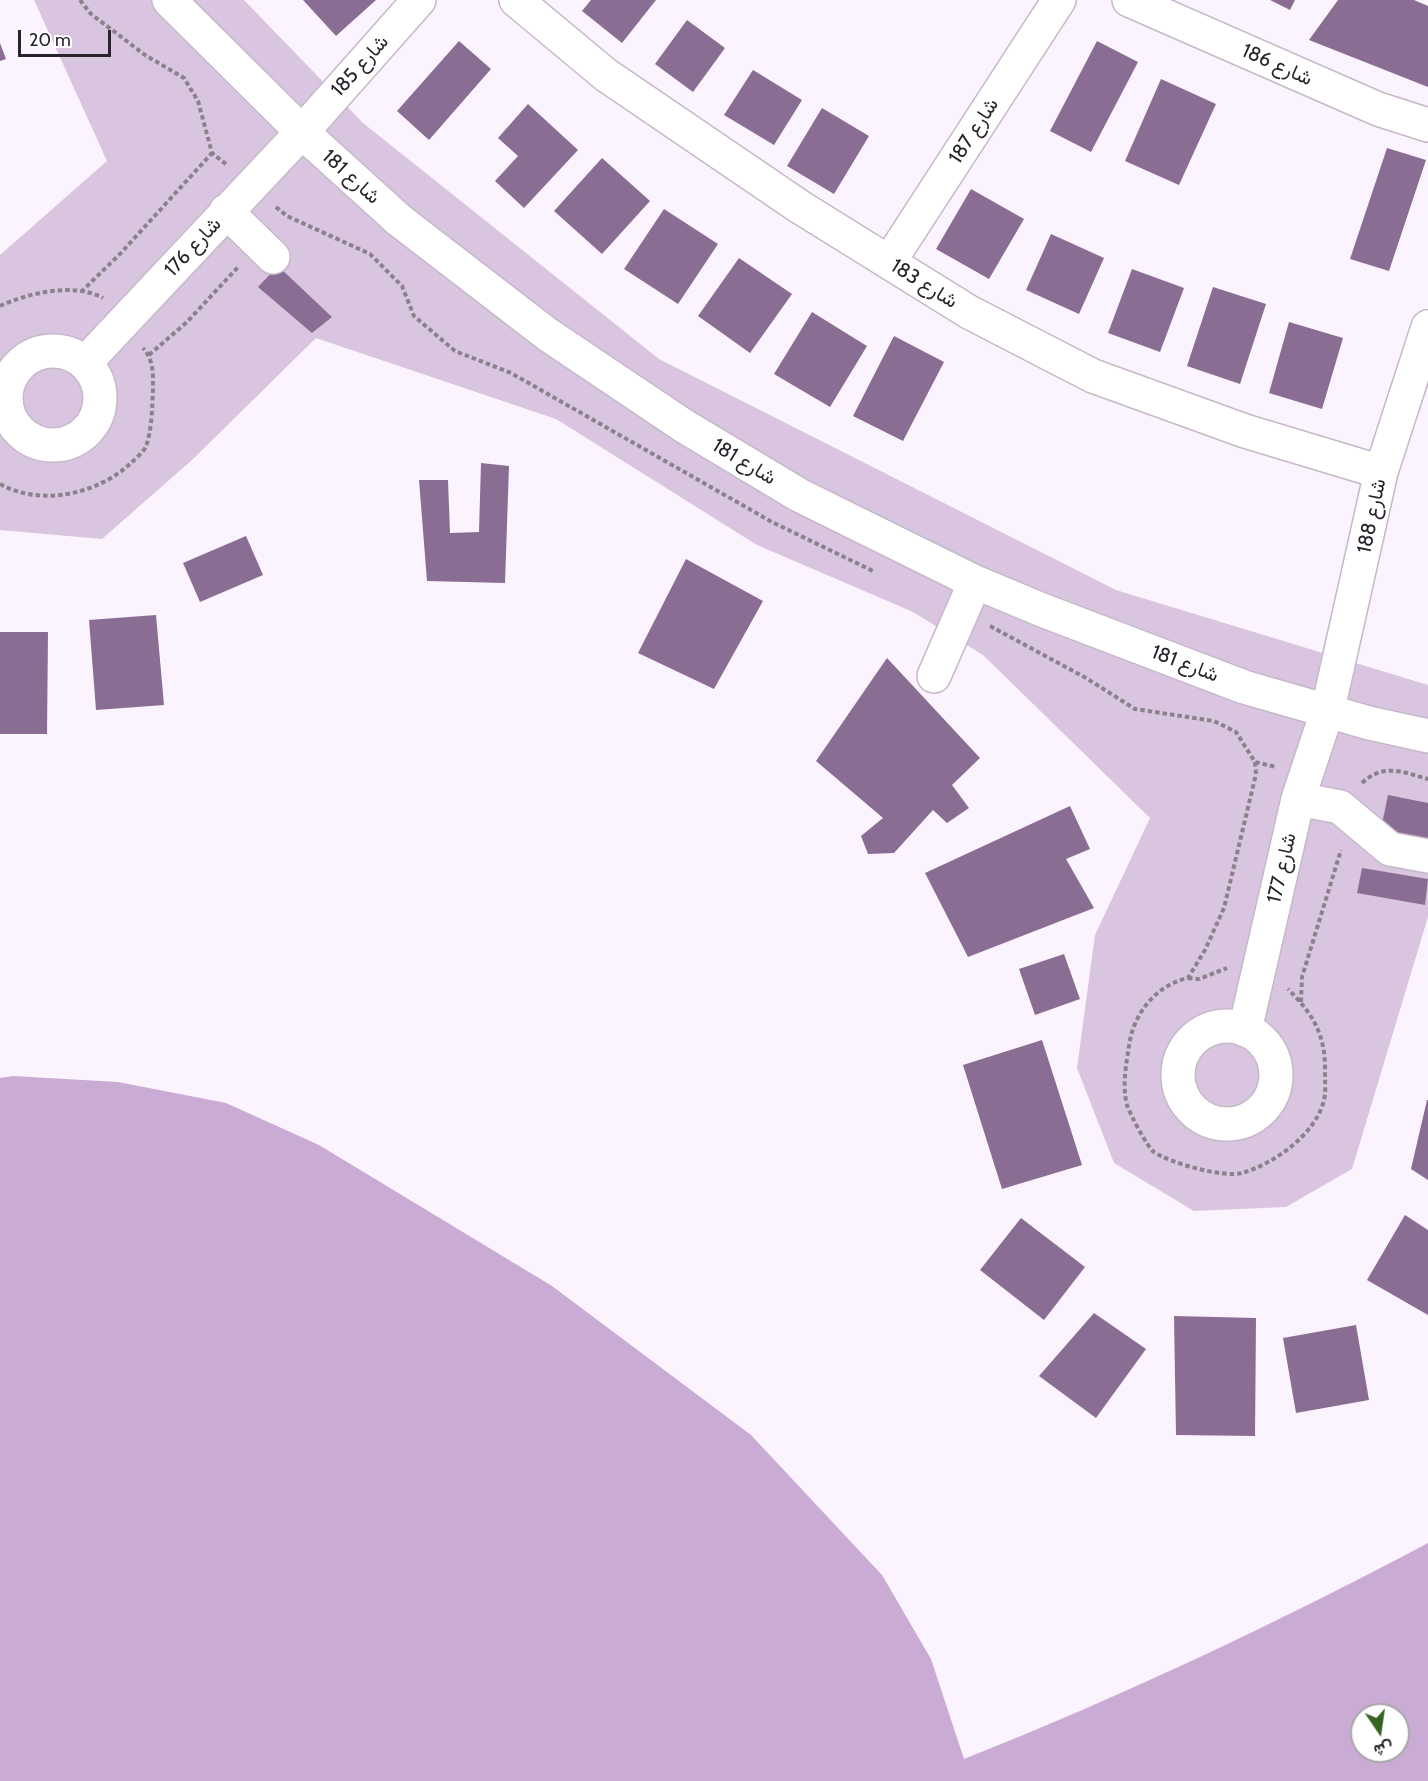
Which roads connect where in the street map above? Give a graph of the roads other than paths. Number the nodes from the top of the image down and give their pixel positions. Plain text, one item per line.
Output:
1 (169, 0) edge
2 (419, 0) edge
3 (516, 0) edge
4 (1059, 0) edge
5 (1129, 0) edge
6 (1428, 125) edge
7 (302, 132) junction
8 (226, 211) junction
9 (266, 250) road end
10 (889, 262) junction
11 (1428, 327) edge
12 (85, 363) dead end
13 (1381, 472) junction
14 (975, 582) junction
15 (934, 676) dead end
16 (1328, 709) junction
17 (1428, 736) edge
18 (1299, 799) junction
19 (1428, 856) edge
20 (1245, 1030) dead end

1 - 7 street, شارع 181
2 - 7 street, شارع 185
3 - 10 street, شارع 183
4 - 10 street, شارع 187
5 - 6 street, شارع 186
7 - 8 street, شارع 176
7 - 14 street, شارع 181
8 - 9 street
8 - 12 street, شارع 176
10 - 13 street, شارع 183
11 - 13 street, شارع 188
13 - 16 street, شارع 188
14 - 15 street
14 - 16 street, شارع 181
16 - 17 street, شارع 181
16 - 18 street, شارع 177
18 - 19 street
18 - 20 street, شارع 177

